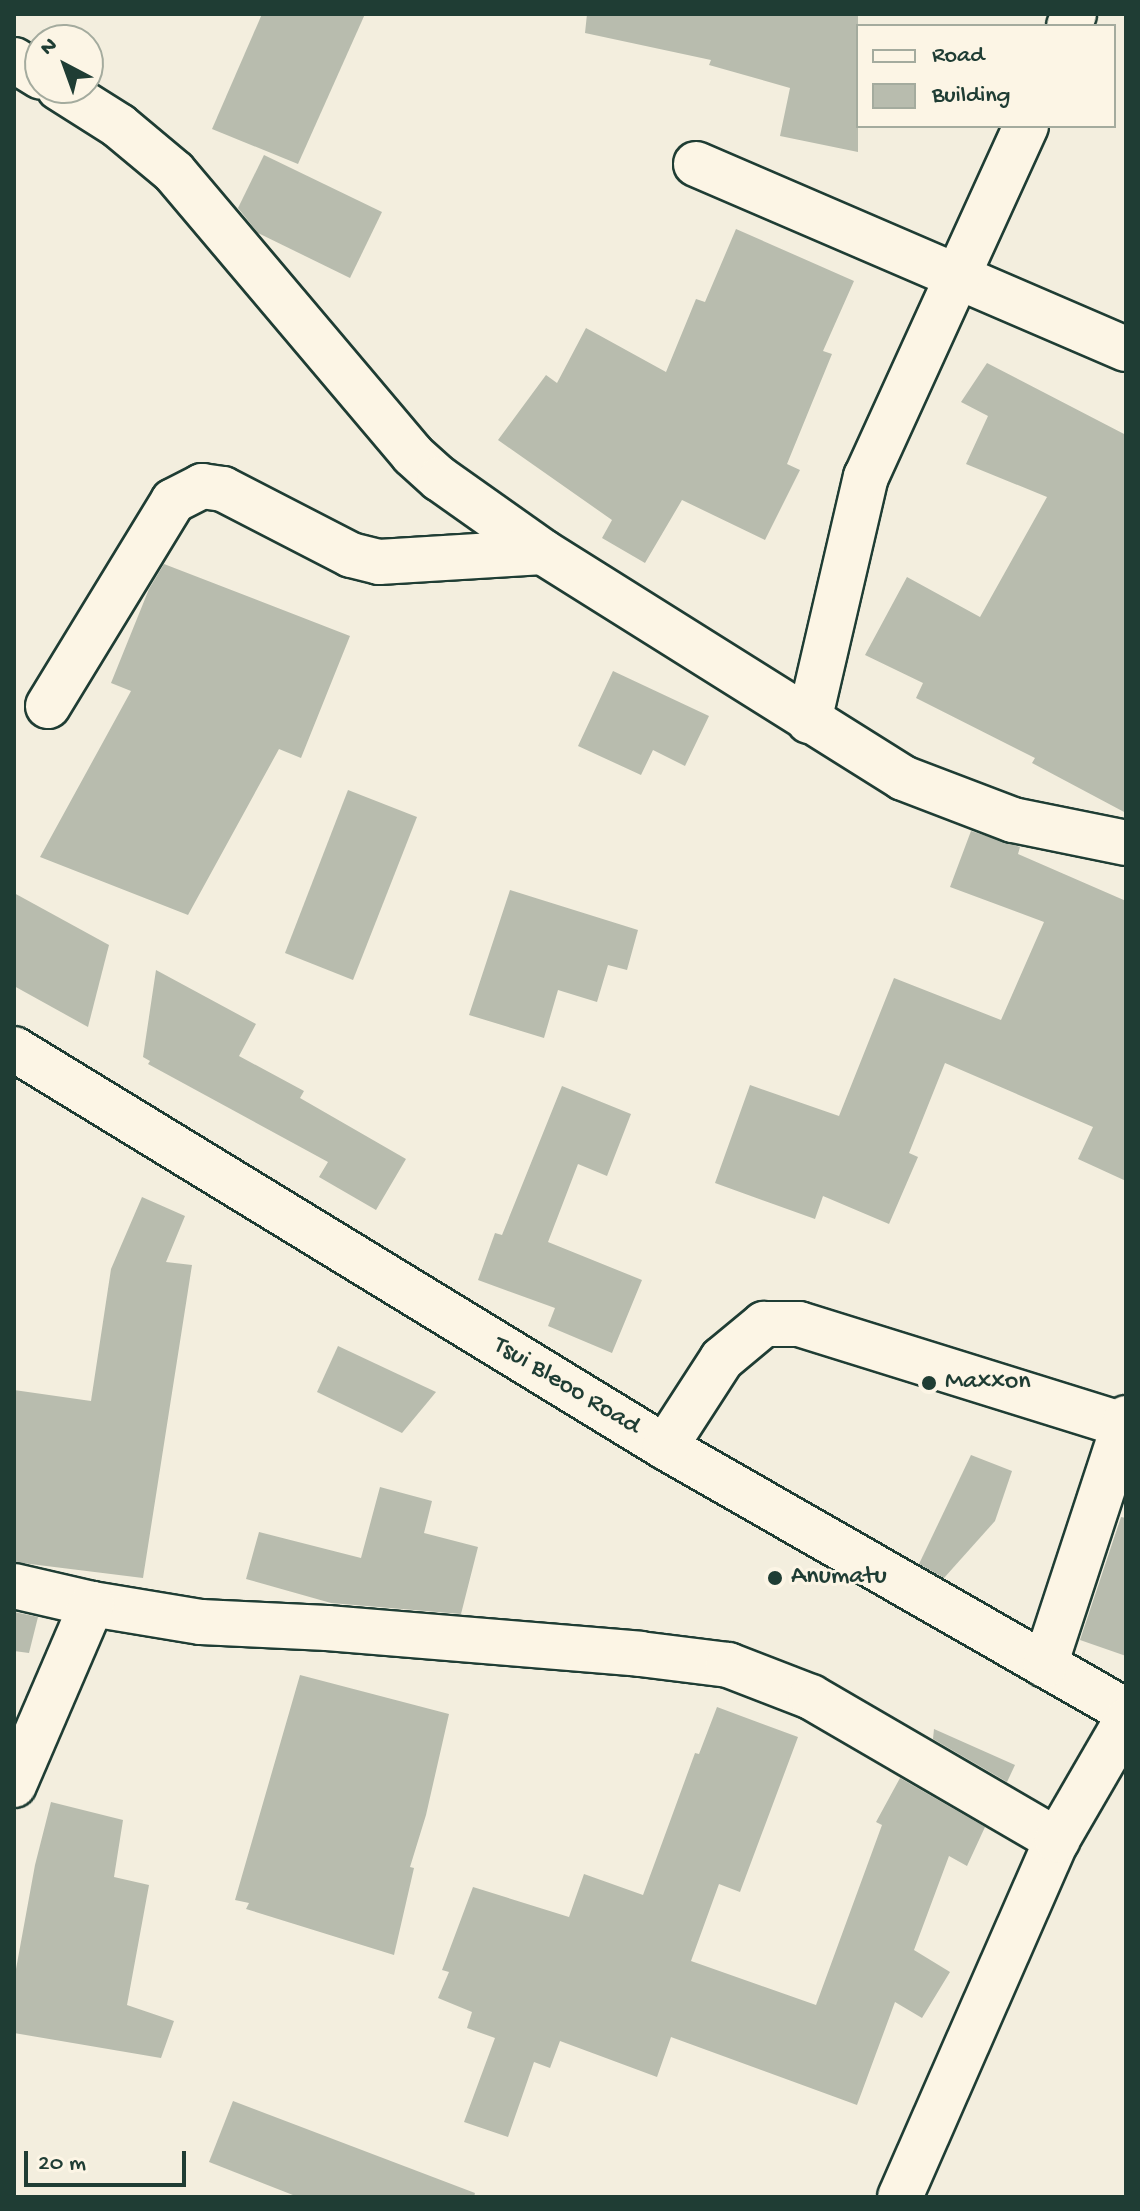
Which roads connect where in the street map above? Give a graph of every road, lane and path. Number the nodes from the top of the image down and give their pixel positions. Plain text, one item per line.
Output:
1 (84, 104) edge
2 (1025, 128) edge
3 (696, 164) dead end
4 (957, 278) junction
5 (1126, 349) edge
6 (543, 552) junction
7 (48, 706) dead end
8 (809, 721) junction
9 (1126, 843) edge
10 (14, 1049) edge
11 (1125, 1422) edge
12 (665, 1447) junction
13 (14, 1586) edge
14 (92, 1604) junction
15 (1045, 1665) junction
16 (1126, 1711) edge
17 (1126, 1721) edge
18 (14, 1785) edge
19 (1057, 1840) junction
20 (900, 2197) edge

1 - 6 street
2 - 4 street
3 - 4 street
4 - 5 street
4 - 8 street
6 - 7 street
6 - 8 street
8 - 9 street
10 - 12 street, Tsui Bleoo Road
11 - 12 street
11 - 15 street
12 - 15 street, Tsui Bleoo Road
13 - 14 street
14 - 18 street
14 - 19 street
15 - 16 street, Tsui Bleoo Road
17 - 19 street
19 - 20 street

